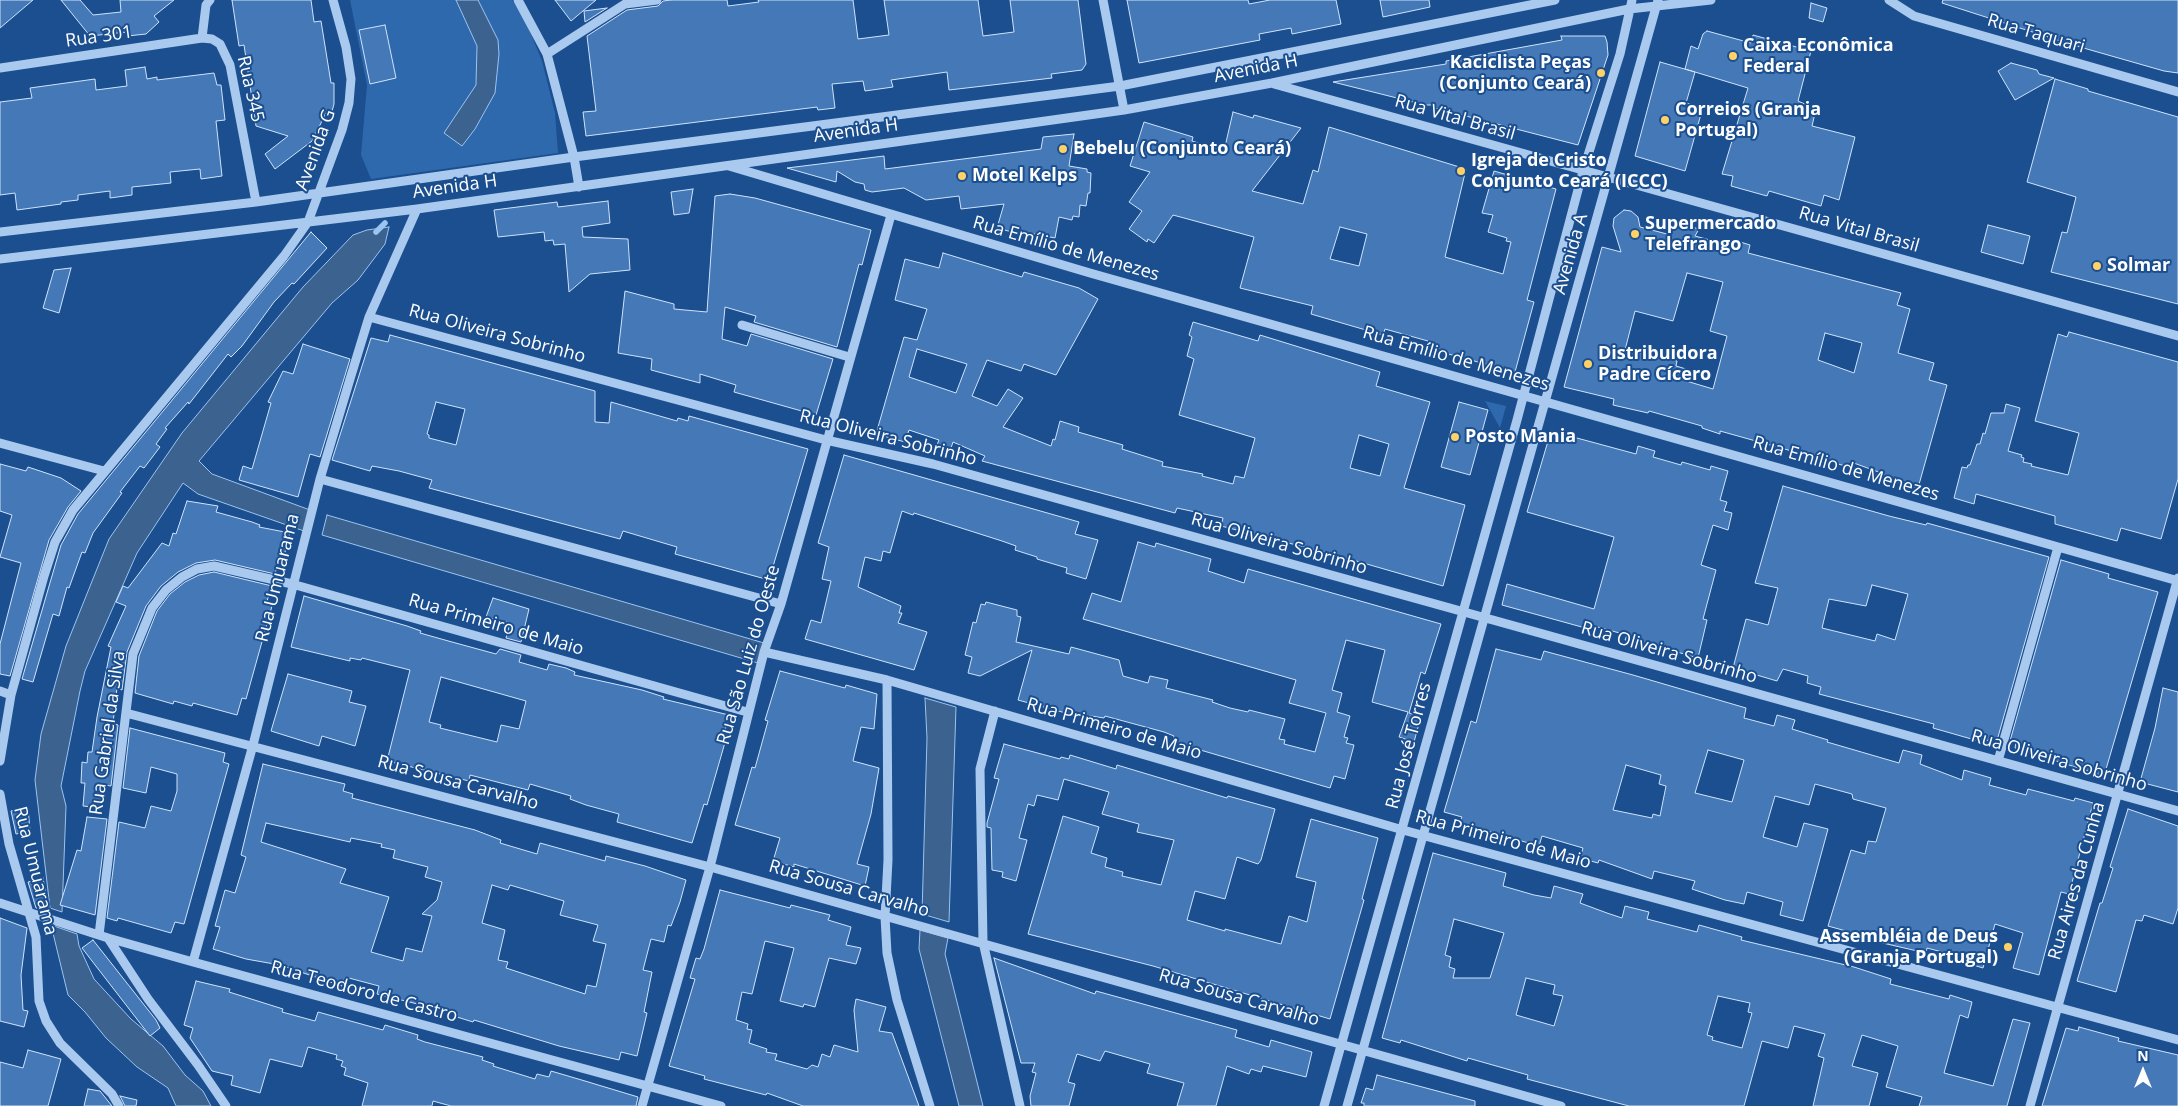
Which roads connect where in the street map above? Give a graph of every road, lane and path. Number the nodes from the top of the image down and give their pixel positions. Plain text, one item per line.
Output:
1 (210, 0) edge
2 (333, 0) edge
3 (518, 0) edge
4 (657, 0) edge
5 (1103, 0) edge
6 (1555, 0) edge
7 (1632, 0) edge
8 (1711, 0) edge
9 (1889, 0) edge
10 (628, 2) edge
11 (1657, 3) edge
12 (1629, 10) junction
13 (202, 38) junction
14 (547, 54) junction
15 (0, 68) edge
16 (1272, 83) junction
17 (1120, 86) junction
18 (2178, 92) edge
19 (1124, 110) junction
20 (574, 157) junction
21 (726, 166) junction
22 (1583, 171) junction
23 (1609, 179) junction
24 (579, 187) junction
25 (317, 193) junction
26 (256, 202) junction
27 (416, 209) junction
28 (891, 215) junction
29 (308, 222) junction
30 (0, 232) edge
31 (0, 259) edge
32 (369, 317) junction
33 (742, 325) dead end
34 (2178, 336) edge
35 (850, 357) junction
36 (1524, 395) junction
37 (1546, 401) junction
38 (826, 440) junction
39 (0, 444) edge
40 (104, 472) junction
41 (320, 479) junction
42 (2058, 546) junction
43 (236, 570) joint
44 (2178, 580) edge
45 (292, 584) junction
46 (781, 604) junction
47 (1463, 612) junction
48 (1484, 618) junction
49 (764, 652) junction
50 (887, 680) junction
51 (0, 691) edge
52 (12, 695) junction
53 (995, 711) junction
54 (747, 712) junction
55 (126, 713) junction
56 (253, 745) junction
57 (0, 761) edge
58 (1998, 761) junction
59 (0, 794) edge
60 (2119, 795) junction
61 (2178, 811) edge
62 (1402, 830) junction
63 (1422, 834) junction
64 (710, 867) junction
65 (0, 903) edge
66 (27, 911) junction
67 (885, 917) junction
68 (104, 937) junction
69 (983, 942) junction
70 (193, 962) junction
71 (2057, 1007) junction
72 (2178, 1040) edge
73 (1341, 1044) junction
74 (1362, 1051) junction
75 (648, 1087) junction
76 (119, 1106) edge
77 (226, 1106) edge
78 (642, 1106) edge
79 (721, 1106) edge
80 (930, 1106) edge
81 (1020, 1106) edge
82 (1324, 1106) edge
83 (1347, 1106) edge
84 (1561, 1106) edge
85 (2030, 1106) edge

1 - 13 street
2 - 25 street, Avenida G
3 - 14 street
4 - 10 street
5 - 17 street
6 - 17 street, Avenida H
7 - 12 street, Avenida A
8 - 11 street, Avenida H
9 - 18 street, Rua Taquari
10 - 14 street
11 - 12 street, Avenida H
11 - 23 street, Avenida A
12 - 16 street, Avenida H
12 - 22 street, Avenida A
13 - 15 street, Rua 301
13 - 26 street, Rua 345
14 - 20 street
16 - 19 street, Avenida H
16 - 22 street, Rua Vital Brasil
17 - 19 street
17 - 20 street, Avenida H
19 - 21 street, Avenida H
20 - 24 street
20 - 25 street, Avenida H
21 - 24 street, Avenida H
21 - 28 street, Rua Emílio de Menezes
22 - 23 street, Rua Vital Brasil
22 - 36 street, Avenida A
23 - 34 street, Rua Vital Brasil
23 - 37 street, Avenida A
24 - 27 street, Avenida H
25 - 26 street, Avenida H
25 - 29 street, Avenida G
26 - 30 street, Avenida H
27 - 29 street, Avenida H
27 - 32 street, Rua Umuarama
28 - 35 street, Rua São Luiz do Oeste
28 - 36 street, Rua Emílio de Menezes
29 - 31 street, Avenida H
29 - 40 street
32 - 38 street, Rua Oliveira Sobrinho
32 - 41 street, Rua Umuarama
33 - 35 street
35 - 38 street, Rua São Luiz do Oeste
36 - 37 street, Rua Emílio de Menezes
36 - 47 street, Rua José Torres
37 - 42 street, Rua Emílio de Menezes
37 - 48 street, Rua José Torres
38 - 46 street, Rua São Luiz do Oeste
38 - 47 street, Rua Oliveira Sobrinho
39 - 40 street
40 - 52 street
41 - 45 street, Rua Umuarama
41 - 46 street
42 - 44 street, Rua Emílio de Menezes
42 - 58 street
43 - 45 street, Rua Primeiro de Maio
43 - 55 street, Rua Gabriel da Silva
44 - 60 street, Rua Aires da Cunha
45 - 54 street, Rua Primeiro de Maio
45 - 56 street, Rua Umuarama
46 - 49 street, Rua São Luiz do Oeste
47 - 48 street, Rua Oliveira Sobrinho
47 - 62 street, Rua José Torres
48 - 58 street, Rua Oliveira Sobrinho
48 - 63 street, Rua José Torres
49 - 50 street, Rua Primeiro de Maio
49 - 54 street, Rua São Luiz do Oeste
50 - 53 street, Rua Primeiro de Maio
50 - 67 street
51 - 52 street
52 - 57 street
53 - 62 street, Rua Primeiro de Maio
53 - 69 street
54 - 64 street, Rua São Luiz do Oeste
55 - 56 street, Rua Sousa Carvalho
55 - 68 street, Rua Gabriel da Silva
56 - 64 street, Rua Sousa Carvalho
56 - 70 street, Rua Umuarama
58 - 60 street, Rua Oliveira Sobrinho
59 - 66 street, Rua Umuarama
60 - 61 street, Rua Oliveira Sobrinho
60 - 71 street, Rua Aires da Cunha
62 - 63 street, Rua Primeiro de Maio
62 - 73 street, Rua José Torres
63 - 71 street, Rua Primeiro de Maio
63 - 74 street, Rua José Torres
64 - 67 street, Rua Sousa Carvalho
64 - 75 street, Rua São Luiz do Oeste
65 - 66 street, Rua Teodoro de Castro
66 - 68 street, Rua Teodoro de Castro
66 - 76 street, Rua Umuarama
67 - 69 street, Rua Sousa Carvalho
67 - 80 street
68 - 70 street, Rua Teodoro de Castro
68 - 77 street
69 - 73 street, Rua Sousa Carvalho
69 - 81 street
70 - 75 street, Rua Teodoro de Castro
71 - 72 street, Rua Primeiro de Maio
71 - 85 street, Rua Aires da Cunha
73 - 74 street, Rua Sousa Carvalho
73 - 82 street, Rua José Torres
74 - 83 street, Rua José Torres
74 - 84 street, Rua Sousa Carvalho
75 - 78 street, Rua São Luiz do Oeste
75 - 79 street, Rua Teodoro de Castro

